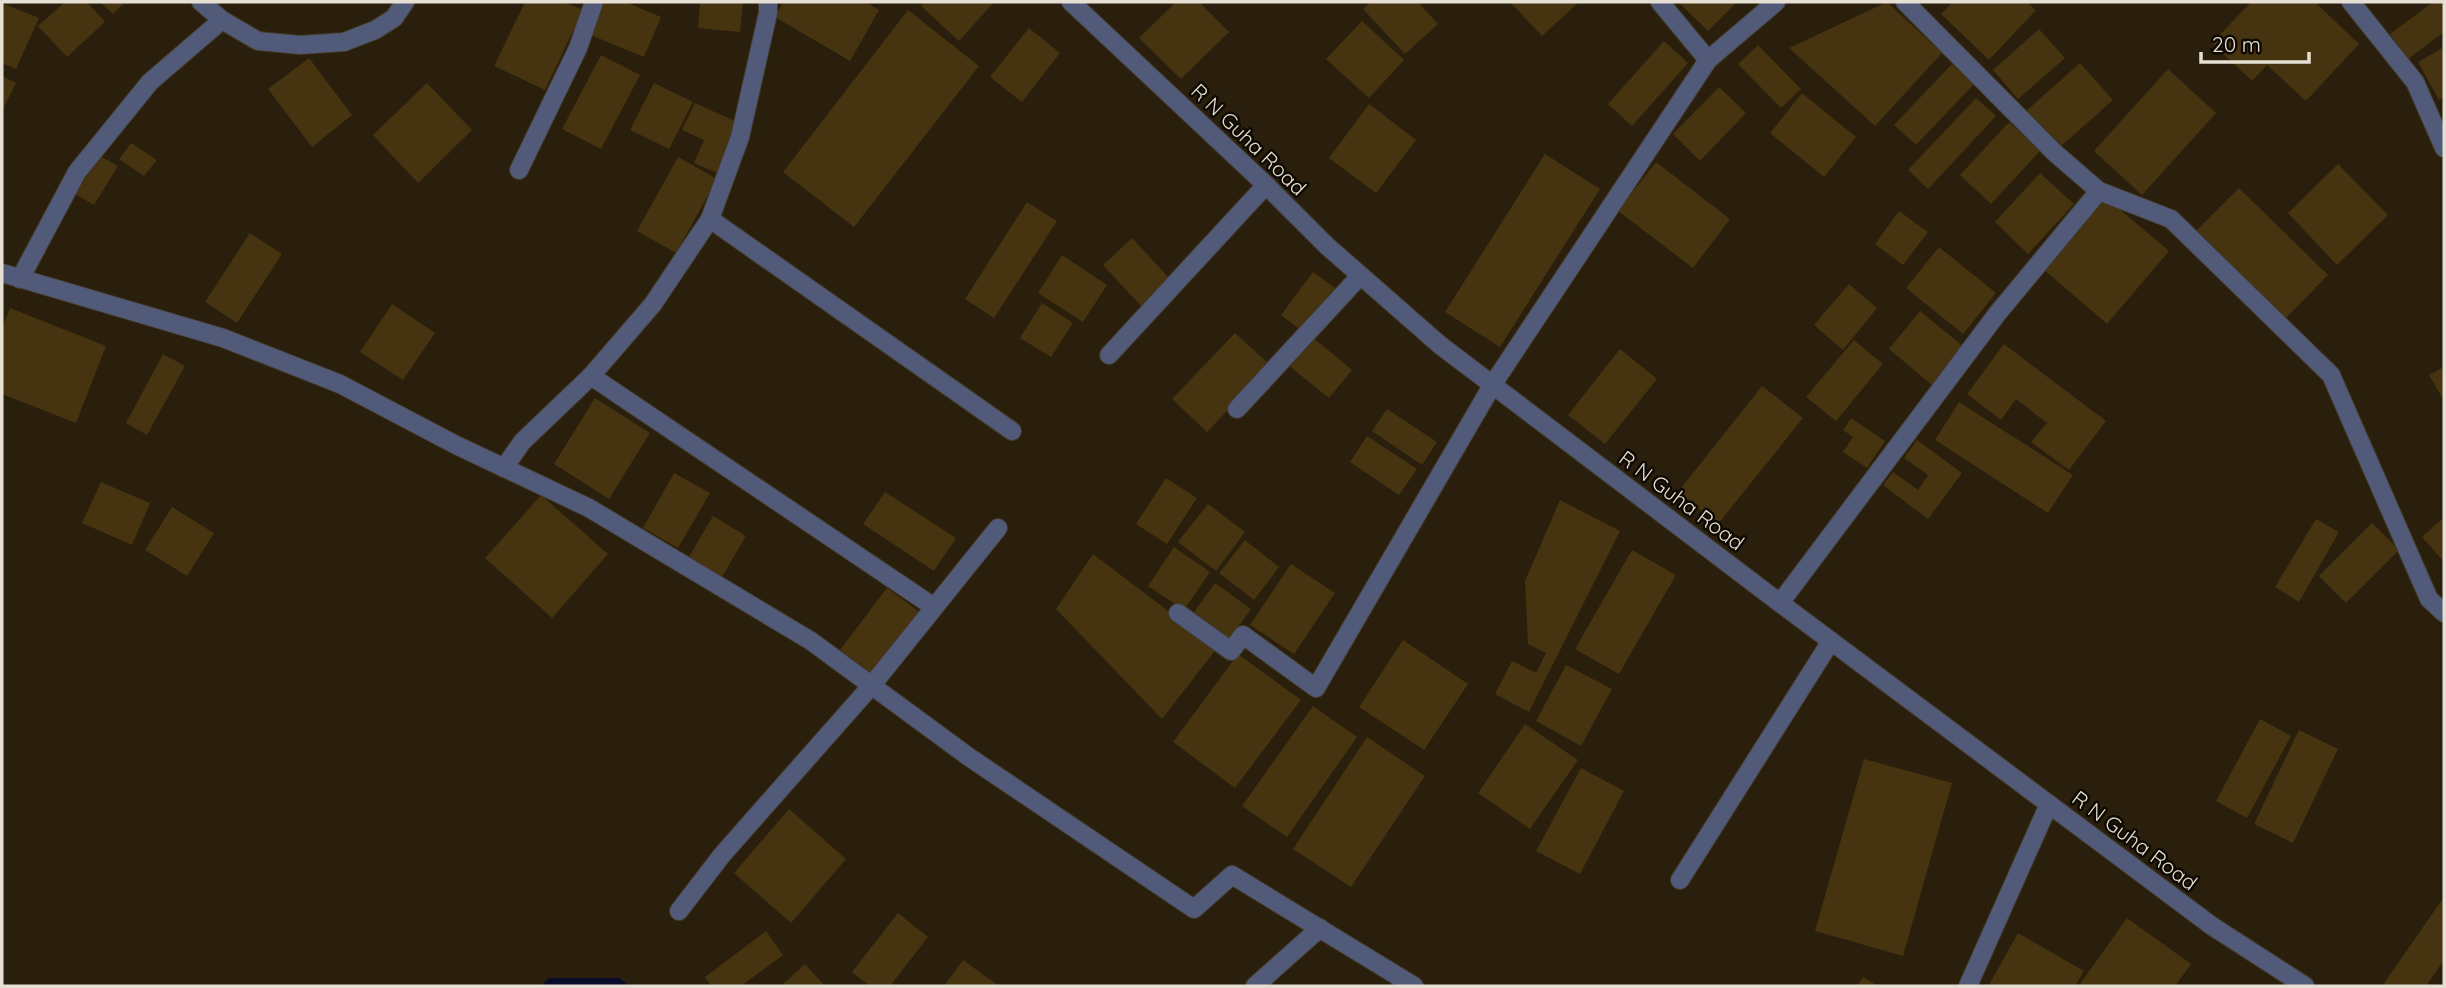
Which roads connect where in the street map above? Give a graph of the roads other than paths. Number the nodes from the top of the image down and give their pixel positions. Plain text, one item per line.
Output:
1 (201, 2) edge
2 (405, 2) edge
3 (594, 2) edge
4 (768, 2) edge
5 (1071, 2) edge
6 (1660, 2) edge
7 (1776, 2) edge
8 (1905, 2) edge
9 (2351, 2) edge
10 (222, 20) junction
11 (1708, 61) junction
12 (2444, 148) edge
13 (519, 170) dead end
14 (1266, 185) junction
15 (2099, 191) junction
16 (710, 219) junction
17 (2, 273) edge
18 (1360, 276) junction
19 (20, 279) junction
20 (1110, 355) dead end
21 (591, 376) junction
22 (1493, 384) junction
23 (1237, 409) dead end
24 (1012, 431) dead end
25 (504, 468) junction
26 (998, 528) dead end
27 (1780, 603) junction
28 (934, 607) junction
29 (1178, 613) dead end
30 (2444, 613) edge
31 (1831, 641) junction
32 (872, 685) junction
33 (2049, 804) junction
34 (1680, 880) dead end
35 (679, 911) dead end
36 (1320, 928) junction
37 (1255, 986) edge
38 (1414, 986) edge
39 (1968, 986) edge
40 (2305, 986) edge

1 - 10 street
2 - 10 street
3 - 13 street
4 - 16 street
5 - 14 street, R N Guha Road
6 - 11 street
7 - 11 street
8 - 15 street
9 - 12 street
10 - 19 street
11 - 22 street
14 - 18 street, R N Guha Road
14 - 20 street
15 - 27 street
15 - 30 street
16 - 21 street
16 - 24 street
17 - 19 street
18 - 22 street, R N Guha Road
18 - 23 street
19 - 25 street
21 - 25 street
21 - 28 street
22 - 27 street, R N Guha Road
22 - 29 street
25 - 32 street
26 - 28 street
27 - 31 street, R N Guha Road
28 - 32 street
31 - 33 street, R N Guha Road
31 - 34 street
32 - 35 street
32 - 36 street
33 - 39 street
33 - 40 street, R N Guha Road
36 - 37 street
36 - 38 street

